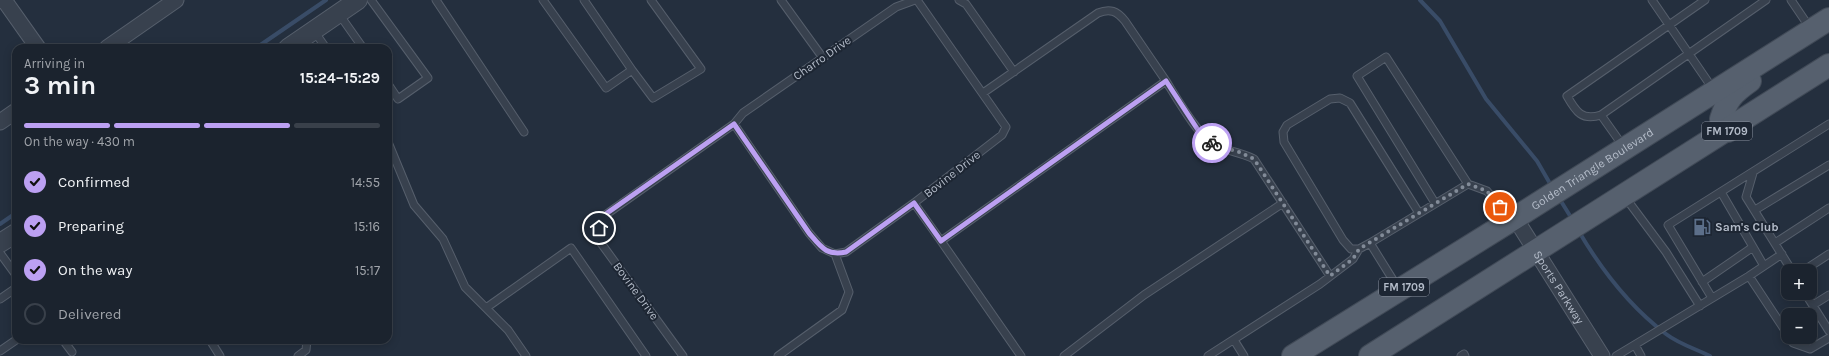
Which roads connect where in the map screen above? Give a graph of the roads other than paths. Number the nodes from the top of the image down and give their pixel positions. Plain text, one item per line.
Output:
1 (4, 0) edge
2 (176, 0) edge
3 (358, 0) edge
4 (371, 0) edge
5 (436, 0) edge
6 (543, 0) edge
7 (584, 0) edge
8 (650, 0) edge
9 (781, 0) edge
10 (916, 0) edge
11 (959, 0) edge
12 (1652, 0) edge
13 (1705, 0) edge
14 (1766, 0) edge
15 (1791, 0) edge
16 (1695, 3) edge
17 (338, 13) junction
18 (1822, 23) edge
19 (1669, 25) junction
20 (314, 30) junction
21 (35, 44) edge
22 (113, 44) edge
23 (294, 44) edge
24 (323, 44) edge
25 (360, 44) edge
26 (1689, 53) junction
27 (823, 58) junction
28 (1829, 66) edge
29 (632, 70) junction
30 (1014, 72) junction
31 (1166, 81) junction
32 (392, 90) edge
33 (1715, 90) junction
34 (983, 93) junction
35 (12, 114) edge
36 (1601, 115) junction
37 (0, 122) edge
38 (734, 124) junction
39 (1829, 124) edge
40 (1728, 131) junction
41 (524, 132) dead end
42 (1625, 148) junction
43 (392, 152) edge
44 (1829, 165) edge
45 (1753, 173) junction
46 (1468, 184) junction
47 (1721, 192) junction
48 (1624, 196) junction
49 (914, 203) junction
50 (1283, 203) junction
51 (1435, 203) junction
52 (1829, 208) edge
53 (1755, 210) junction
54 (1419, 213) junction
55 (1523, 213) junction
56 (12, 236) edge
57 (941, 241) junction
58 (1370, 243) junction
59 (1775, 243) junction
60 (0, 244) edge
61 (1753, 247) junction
62 (1544, 248) junction
63 (1359, 249) junction
64 (0, 253) edge
65 (835, 254) junction
66 (1782, 254) junction
67 (1829, 254) edge
68 (1788, 264) edge
69 (1814, 264) edge
70 (1764, 266) junction
71 (12, 270) edge
72 (1330, 276) junction
73 (1749, 276) junction
74 (1702, 282) junction
75 (1400, 290) junction
76 (12, 291) edge
77 (1829, 295) edge
78 (1712, 298) junction
79 (0, 299) edge
80 (1810, 300) edge
81 (1813, 305) junction
82 (1700, 306) junction
83 (486, 308) junction
84 (1781, 324) edge
85 (1829, 331) edge
86 (1829, 338) edge
87 (1234, 340) junction
88 (12, 343) edge
89 (67, 344) edge
90 (212, 344) edge
91 (307, 344) edge
92 (1796, 344) edge
93 (1635, 345) junction
94 (0, 352) edge
95 (72, 352) dead end
96 (220, 356) edge
97 (298, 356) edge
98 (526, 356) edge
99 (646, 356) edge
100 (683, 356) edge
101 (778, 356) edge
102 (1021, 356) edge
103 (1064, 356) edge
104 (1208, 356) edge
105 (1244, 356) edge
106 (1293, 356) edge
107 (1370, 356) edge
108 (1461, 356) edge
109 (1465, 356) edge
110 (1602, 356) edge
111 (1616, 356) edge
112 (1641, 356) edge

1 - 21 street
2 - 22 street
3 - 17 street
4 - 32 lane
5 - 41 lane
6 - 29 lane
7 - 29 lane
8 - 29 lane
9 - 27 lane
10 - 27 lane, Charro Drive
10 - 34 lane, Charro Drive
11 - 30 lane
12 - 19 lane
13 - 16 lane
14 - 26 lane
15 - 18 lane
16 - 19 lane
17 - 20 street
17 - 25 lane
18 - 33 main road, Golden Triangle Boulevard / FM 1709
18 - 40 main road
19 - 26 lane
19 - 36 lane
20 - 23 street
20 - 24 lane
26 - 33 lane
26 - 36 lane
27 - 38 lane, Charro Drive
28 - 40 main road, FM 1709
30 - 31 lane
30 - 34 lane
31 - 50 lane
31 - 57 lane
33 - 42 main road, Golden Triangle Boulevard / FM 1709
34 - 49 lane, Bovine Drive
35 - 37 street
36 - 42 lane
38 - 65 lane
38 - 100 lane, Bovine Drive
39 - 45 lane
40 - 48 main road, FM 1709
42 - 55 main road, Golden Triangle Boulevard / FM 1709
43 - 83 lane
44 - 53 lane
45 - 47 lane
45 - 53 lane
46 - 51 lane
46 - 51 lane
46 - 55 lane
47 - 61 lane
47 - 74 lane
48 - 62 main road, FM 1709
48 - 82 lane
49 - 57 lane
49 - 65 lane, Bovine Drive
50 - 72 lane
50 - 103 lane
51 - 54 lane
52 - 59 lane
53 - 59 lane
54 - 58 lane
54 - 63 lane
55 - 62 street, Sports Parkway
55 - 75 main road, Golden Triangle Boulevard / FM 1709
56 - 60 street
57 - 102 lane
58 - 63 lane
58 - 75 lane
59 - 66 lane
61 - 70 lane
61 - 74 lane
62 - 107 main road, FM 1709
62 - 110 street, Sports Parkway
63 - 72 lane
64 - 71 lane
65 - 101 lane
66 - 68 lane
66 - 70 lane
67 - 69 lane
70 - 73 lane
72 - 87 lane
73 - 78 lane
73 - 84 lane
74 - 78 lane
75 - 106 main road, Golden Triangle Boulevard / FM 1709
76 - 79 lane
77 - 81 lane
78 - 82 lane
80 - 81 lane
81 - 85 lane
82 - 93 lane
83 - 98 lane
83 - 99 lane
86 - 92 lane
87 - 104 lane
87 - 105 lane
88 - 94 lane
89 - 95 lane
90 - 96 lane
91 - 97 lane
93 - 111 lane
93 - 112 lane
108 - 109 lane

